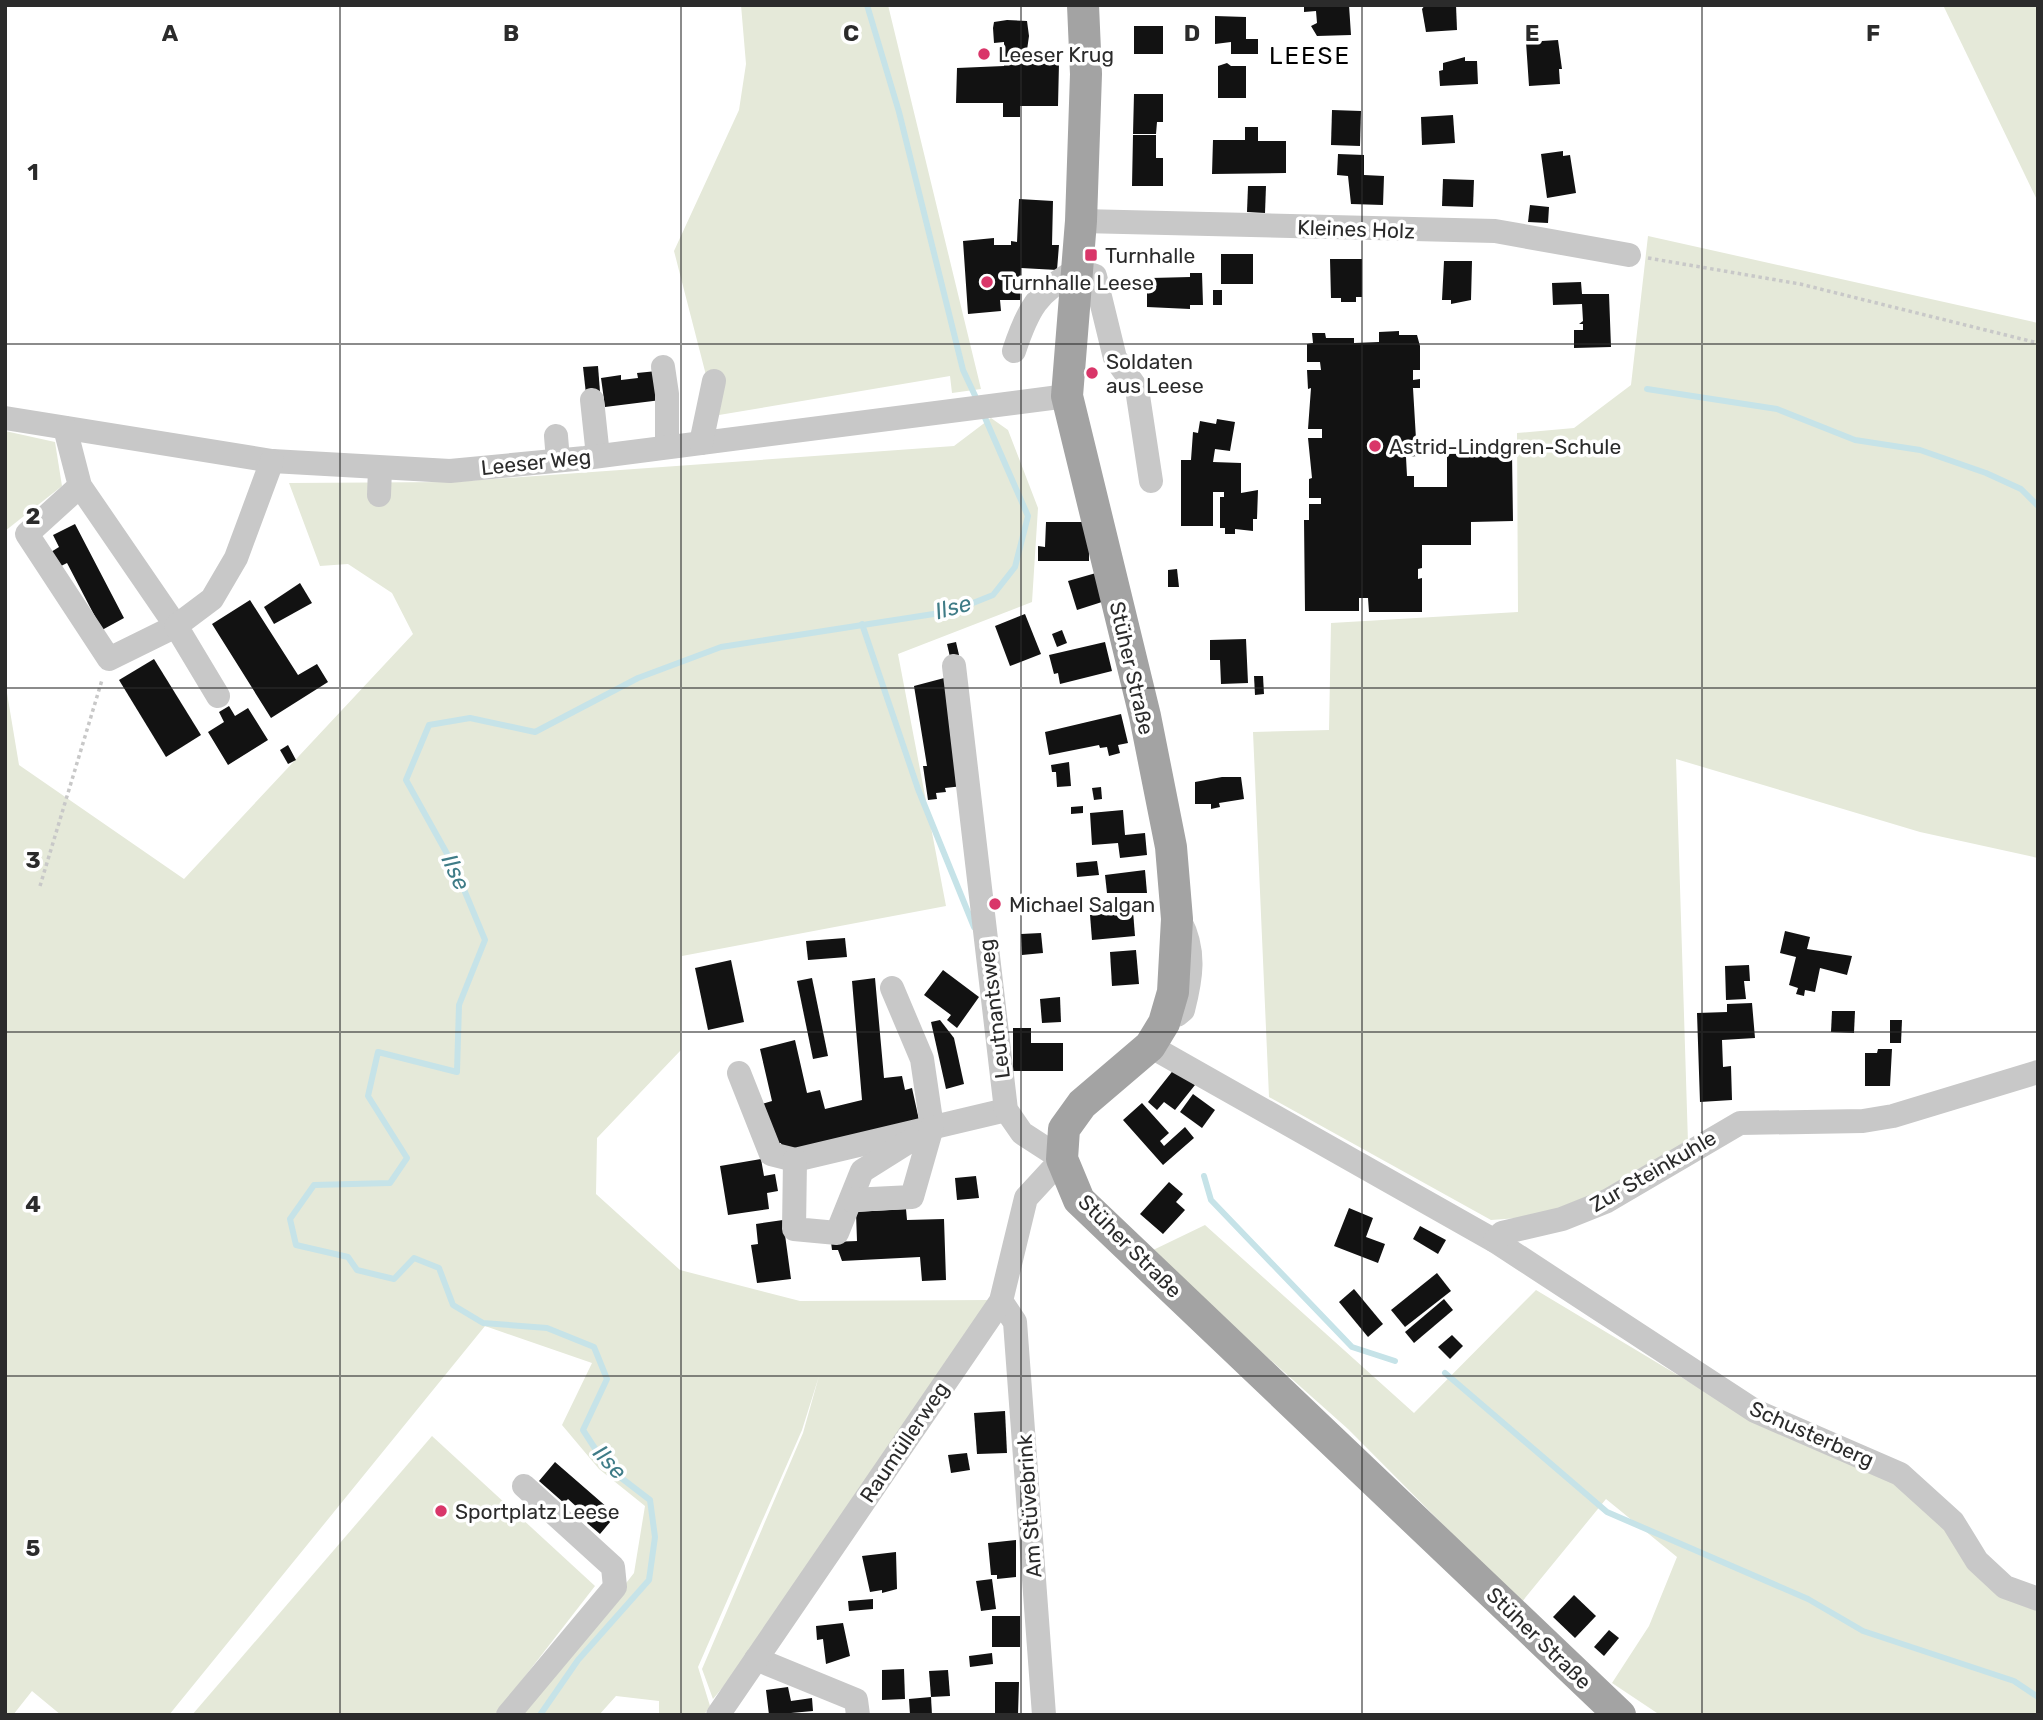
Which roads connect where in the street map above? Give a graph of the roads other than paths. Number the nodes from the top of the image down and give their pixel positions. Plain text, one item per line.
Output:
1 (1083, 5) edge
2 (1081, 221) junction
3 (1629, 255) road end
4 (1077, 270) junction
5 (1014, 351) dead end
6 (663, 367) dead end
7 (714, 381) dead end
8 (1067, 396) junction
9 (592, 400) dead end
10 (5, 418) edge
11 (65, 428) junction
12 (701, 443) junction
13 (667, 447) junction
14 (598, 456) junction
15 (272, 461) junction
16 (380, 469) junction
17 (1151, 481) dead end
18 (80, 486) junction
19 (379, 495) dead end
20 (176, 626) junction
21 (954, 666) dead end
22 (218, 696) dead end
23 (892, 988) dead end
24 (1157, 1034) junction
25 (2038, 1072) edge
26 (739, 1073) dead end
27 (1006, 1110) junction
28 (932, 1127) junction
29 (1062, 1159) junction
30 (795, 1160) junction
31 (850, 1200) junction
32 (1494, 1241) junction
33 (1001, 1301) junction
34 (524, 1486) dead end
35 (2038, 1600) edge
36 (756, 1659) junction
37 (508, 1715) edge
38 (718, 1715) edge
39 (858, 1715) edge
40 (1044, 1715) edge
41 (1620, 1715) edge

1 - 2 main road, Stüher Straße
2 - 3 street, Kleines Holz
2 - 4 main road, Stüher Straße
4 - 5 street
4 - 8 main road, Stüher Straße
4 - 17 street
6 - 13 street
7 - 12 street
8 - 12 street, Leeser Weg
8 - 24 main road, Stüher Straße
9 - 14 street
10 - 11 street, Leeser Weg
11 - 15 street, Leeser Weg
11 - 18 street
12 - 13 street, Leeser Weg
13 - 14 street, Leeser Weg
14 - 16 street, Leeser Weg
15 - 16 street, Leeser Weg
15 - 20 street
16 - 19 street
18 - 20 street
18 - 20 street
20 - 22 street
21 - 27 street, Leutnantsweg
23 - 28 street
24 - 29 main road
24 - 32 street
25 - 32 street, Zur Steinkuhle
26 - 30 street
27 - 28 street
27 - 29 street, Leutnantsweg
28 - 30 street
28 - 31 street
28 - 31 street
29 - 33 street, Raumüllerweg
29 - 41 main road, Stüher Straße
30 - 31 street
32 - 35 street, Schusterberg
33 - 36 street, Raumüllerweg
33 - 40 street, Am Stüvebrink
34 - 37 street
36 - 38 street, Raumüllerweg
36 - 39 street

